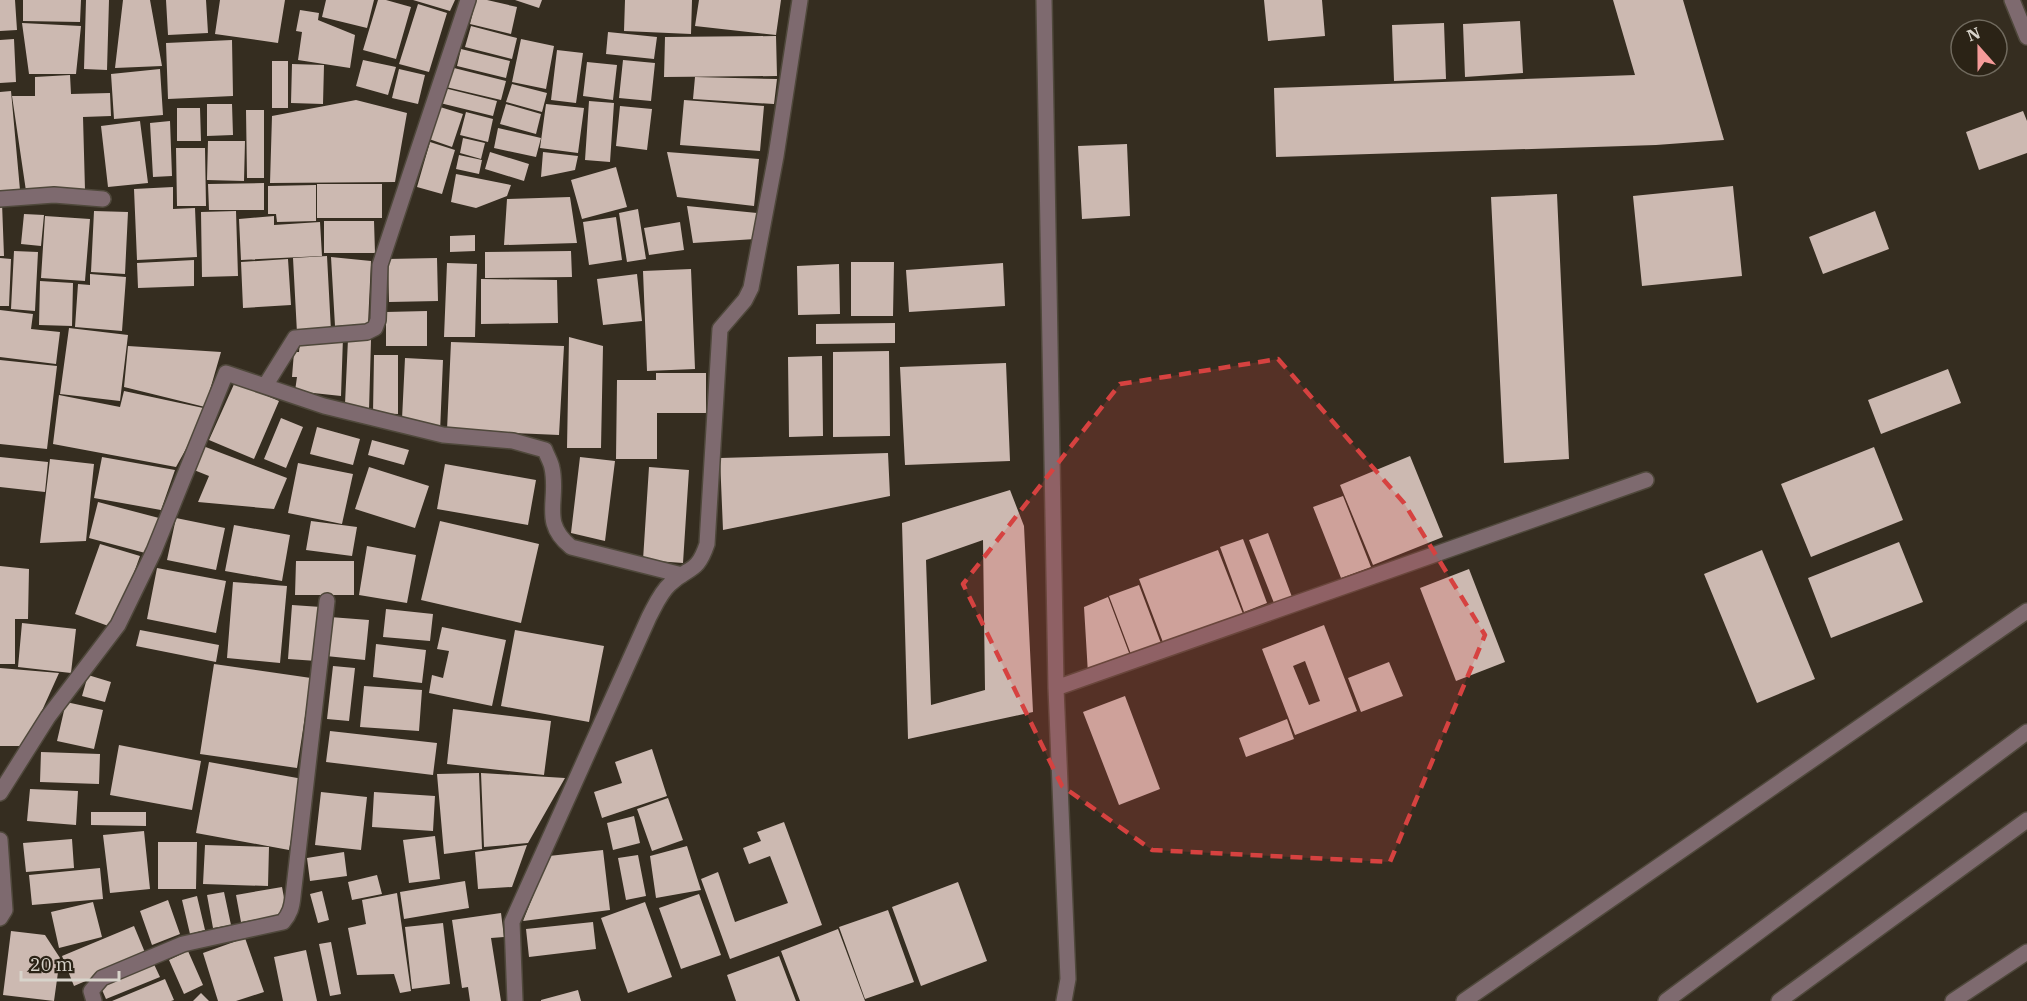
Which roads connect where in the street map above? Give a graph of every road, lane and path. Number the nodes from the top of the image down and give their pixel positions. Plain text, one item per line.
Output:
1 (468, 0) edge
2 (800, 0) edge
3 (1044, 0) edge
4 (2012, 0) edge
5 (2027, 37) edge
6 (0, 199) edge
7 (103, 199) dead end
8 (265, 386) junction
9 (1646, 480) dead end
10 (682, 575) junction
11 (327, 601) dead end
12 (2027, 611) edge
13 (1056, 688) junction
14 (2027, 732) edge
15 (0, 793) edge
16 (2027, 820) edge
17 (0, 840) edge
18 (0, 918) edge
19 (2027, 952) edge
20 (94, 1001) edge
21 (515, 1001) edge
22 (1064, 1001) edge
23 (1464, 1001) edge
24 (1666, 1001) edge
25 (1779, 1001) edge
26 (1953, 1001) edge

1 - 8 street
2 - 10 street
3 - 13 street
4 - 5 street
6 - 7 street
8 - 10 street
8 - 15 street
9 - 13 street
10 - 21 street
11 - 20 street
12 - 23 street
13 - 22 street
14 - 24 street
16 - 25 street
17 - 18 street
19 - 26 street

